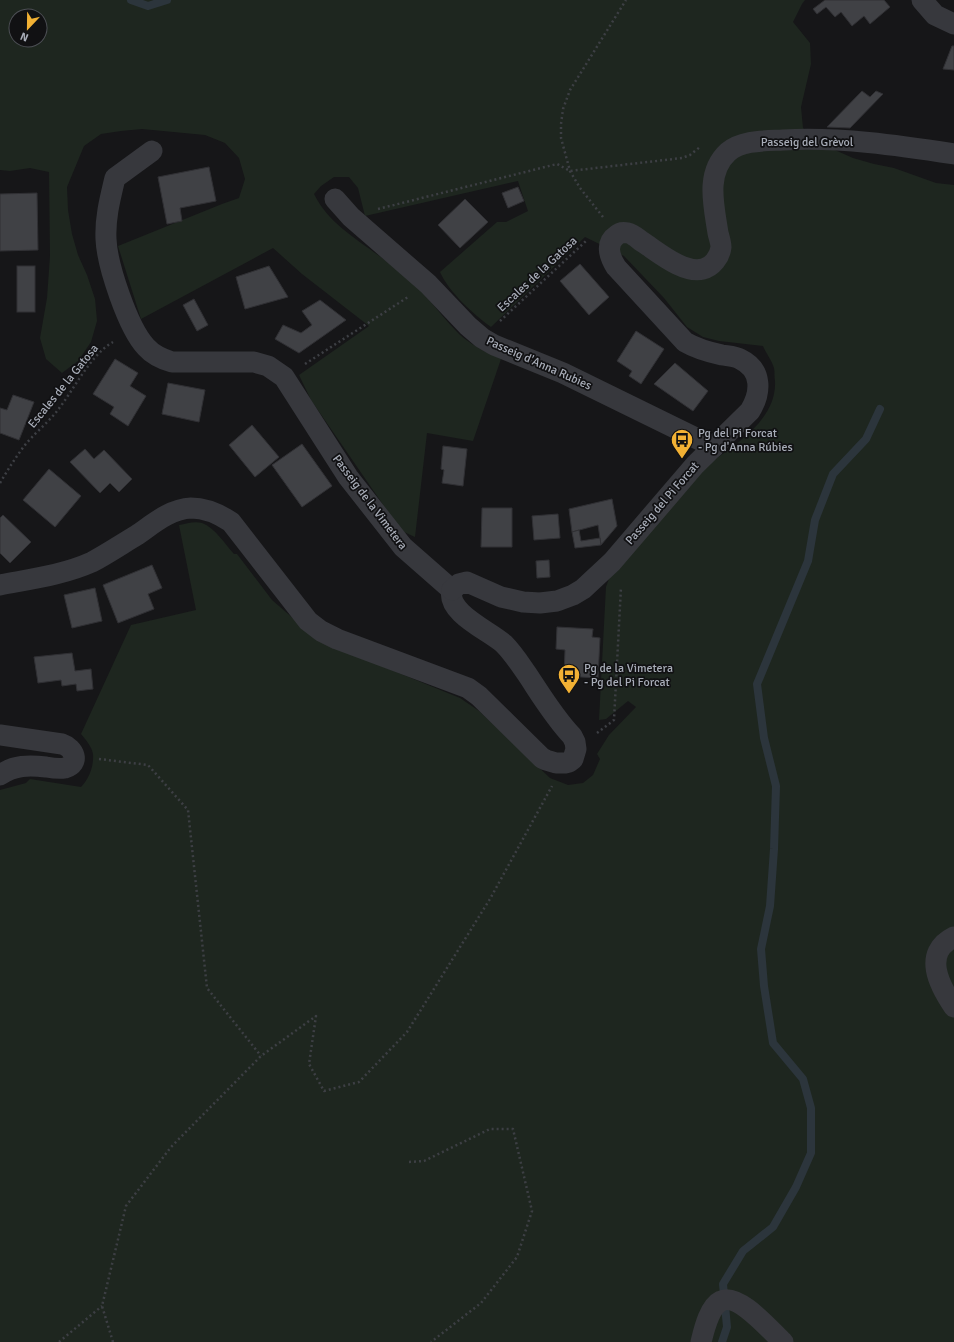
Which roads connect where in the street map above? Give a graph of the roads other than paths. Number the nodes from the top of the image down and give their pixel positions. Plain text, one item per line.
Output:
1 (922, 0) edge
2 (954, 24) edge
3 (152, 151) dead end
4 (954, 154) edge
5 (335, 199) dead end
6 (620, 236) joint
7 (714, 447) junction
8 (0, 585) edge
9 (452, 590) junction
10 (0, 735) edge
11 (0, 775) edge
12 (954, 937) edge
13 (954, 1007) edge
14 (701, 1342) edge
15 (783, 1342) edge

1 - 2 street
3 - 9 street, Passeig de la Vimetera
4 - 6 street, Passeig del Grèvol
5 - 7 street, Passeig d'Anna Rubies
6 - 7 street, Passeig del Pi Forcat
7 - 9 street, Passeig del Pi Forcat
8 - 9 street
10 - 11 street
12 - 13 street
14 - 15 street

